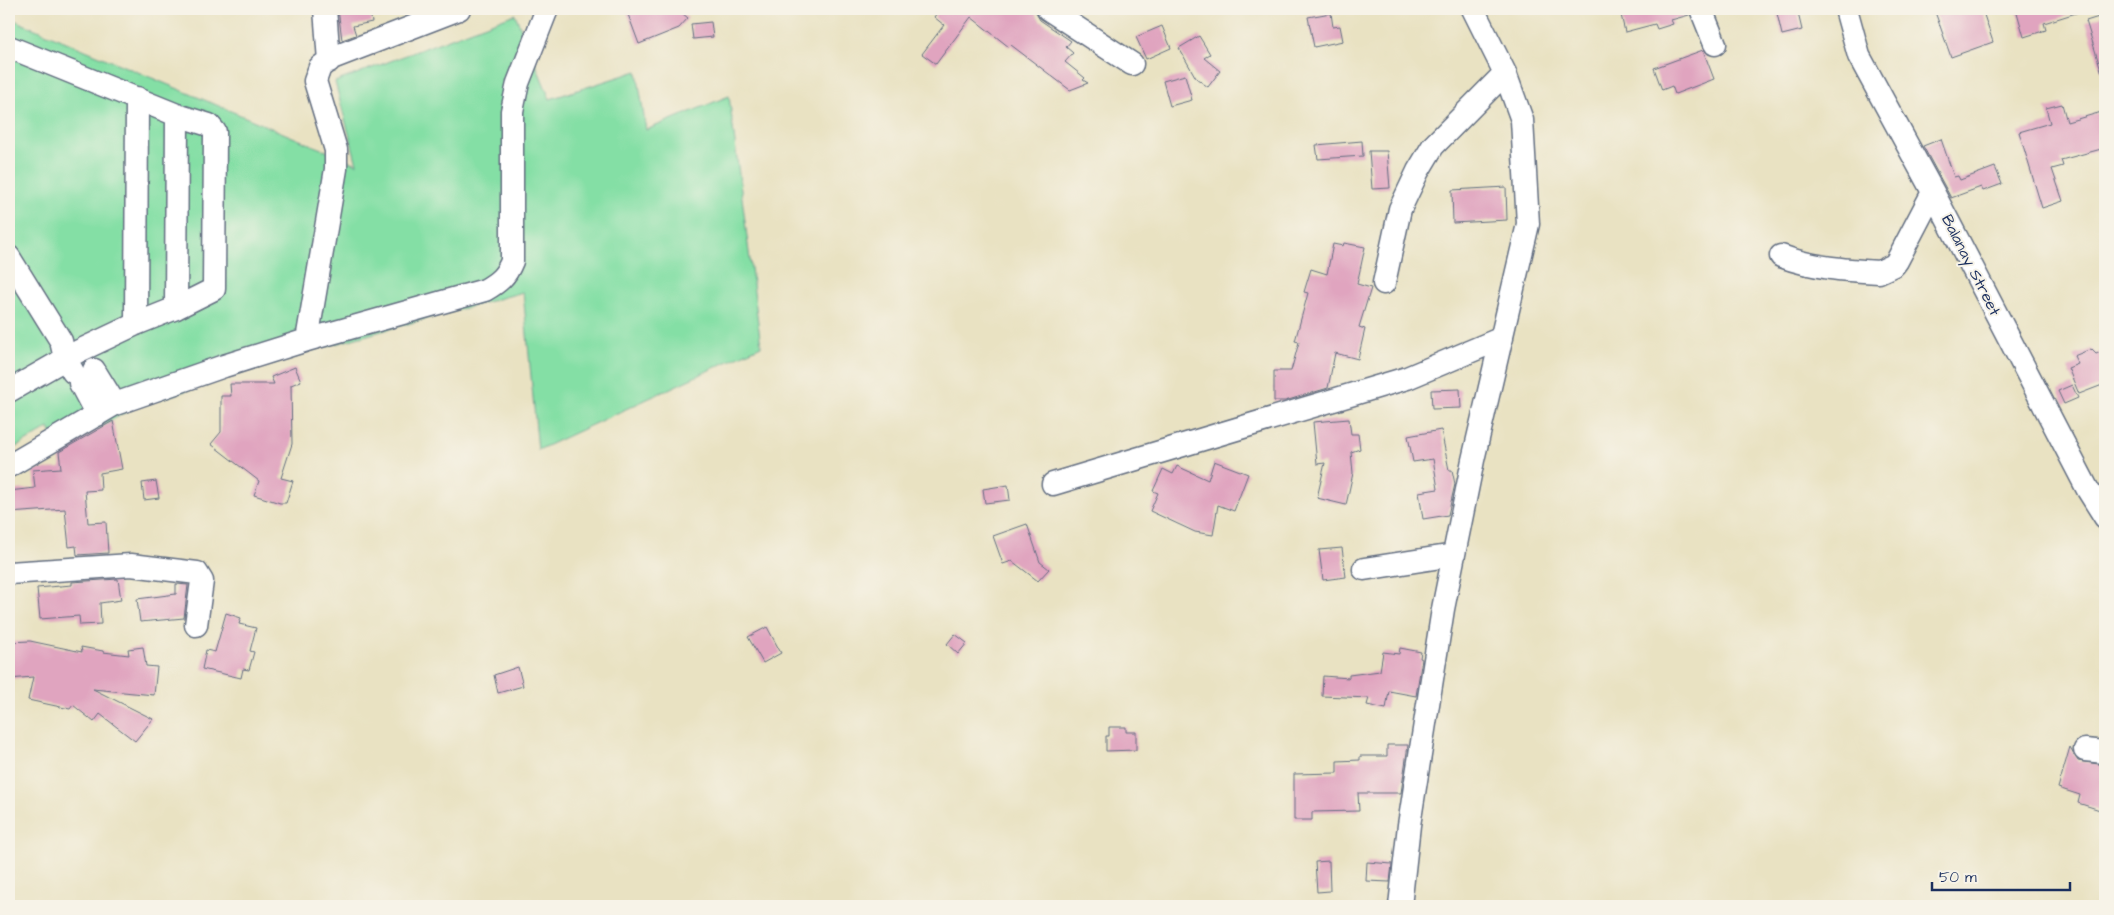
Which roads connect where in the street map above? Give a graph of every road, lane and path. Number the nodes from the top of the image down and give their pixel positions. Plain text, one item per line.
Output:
1 (325, 9) edge
2 (459, 9) edge
3 (547, 9) edge
4 (1048, 9) edge
5 (1473, 9) edge
6 (1702, 9) edge
7 (1850, 10) edge
8 (1714, 44) dead end
9 (9, 47) edge
10 (329, 61) junction
11 (1132, 64) dead end
12 (1505, 73) junction
13 (137, 98) junction
14 (177, 116) junction
15 (1933, 192) junction
16 (1780, 256) dead end
17 (9, 257) edge
18 (1384, 283) dead end
19 (176, 308) junction
20 (136, 324) junction
21 (1502, 338) junction
22 (307, 340) junction
23 (77, 363) junction
24 (9, 391) edge
25 (106, 410) junction
26 (9, 466) edge
27 (1053, 484) dead end
28 (2105, 517) edge
29 (1454, 555) junction
30 (1364, 569) dead end
31 (9, 573) edge
32 (196, 626) dead end
33 (1400, 906) edge

1 - 10 street
2 - 10 street
3 - 22 street
4 - 11 street
5 - 12 street
6 - 8 street
7 - 15 street, Balanay Street
9 - 13 street
10 - 22 street
12 - 18 street
12 - 21 street
13 - 14 street
13 - 20 street
14 - 19 street
14 - 19 street
15 - 16 street
15 - 28 street, Balanay Street
17 - 23 street
19 - 20 street
20 - 23 street
21 - 27 street
21 - 29 street
22 - 25 street
23 - 24 street
23 - 25 street
25 - 26 street
29 - 30 street
29 - 33 street
31 - 32 street

